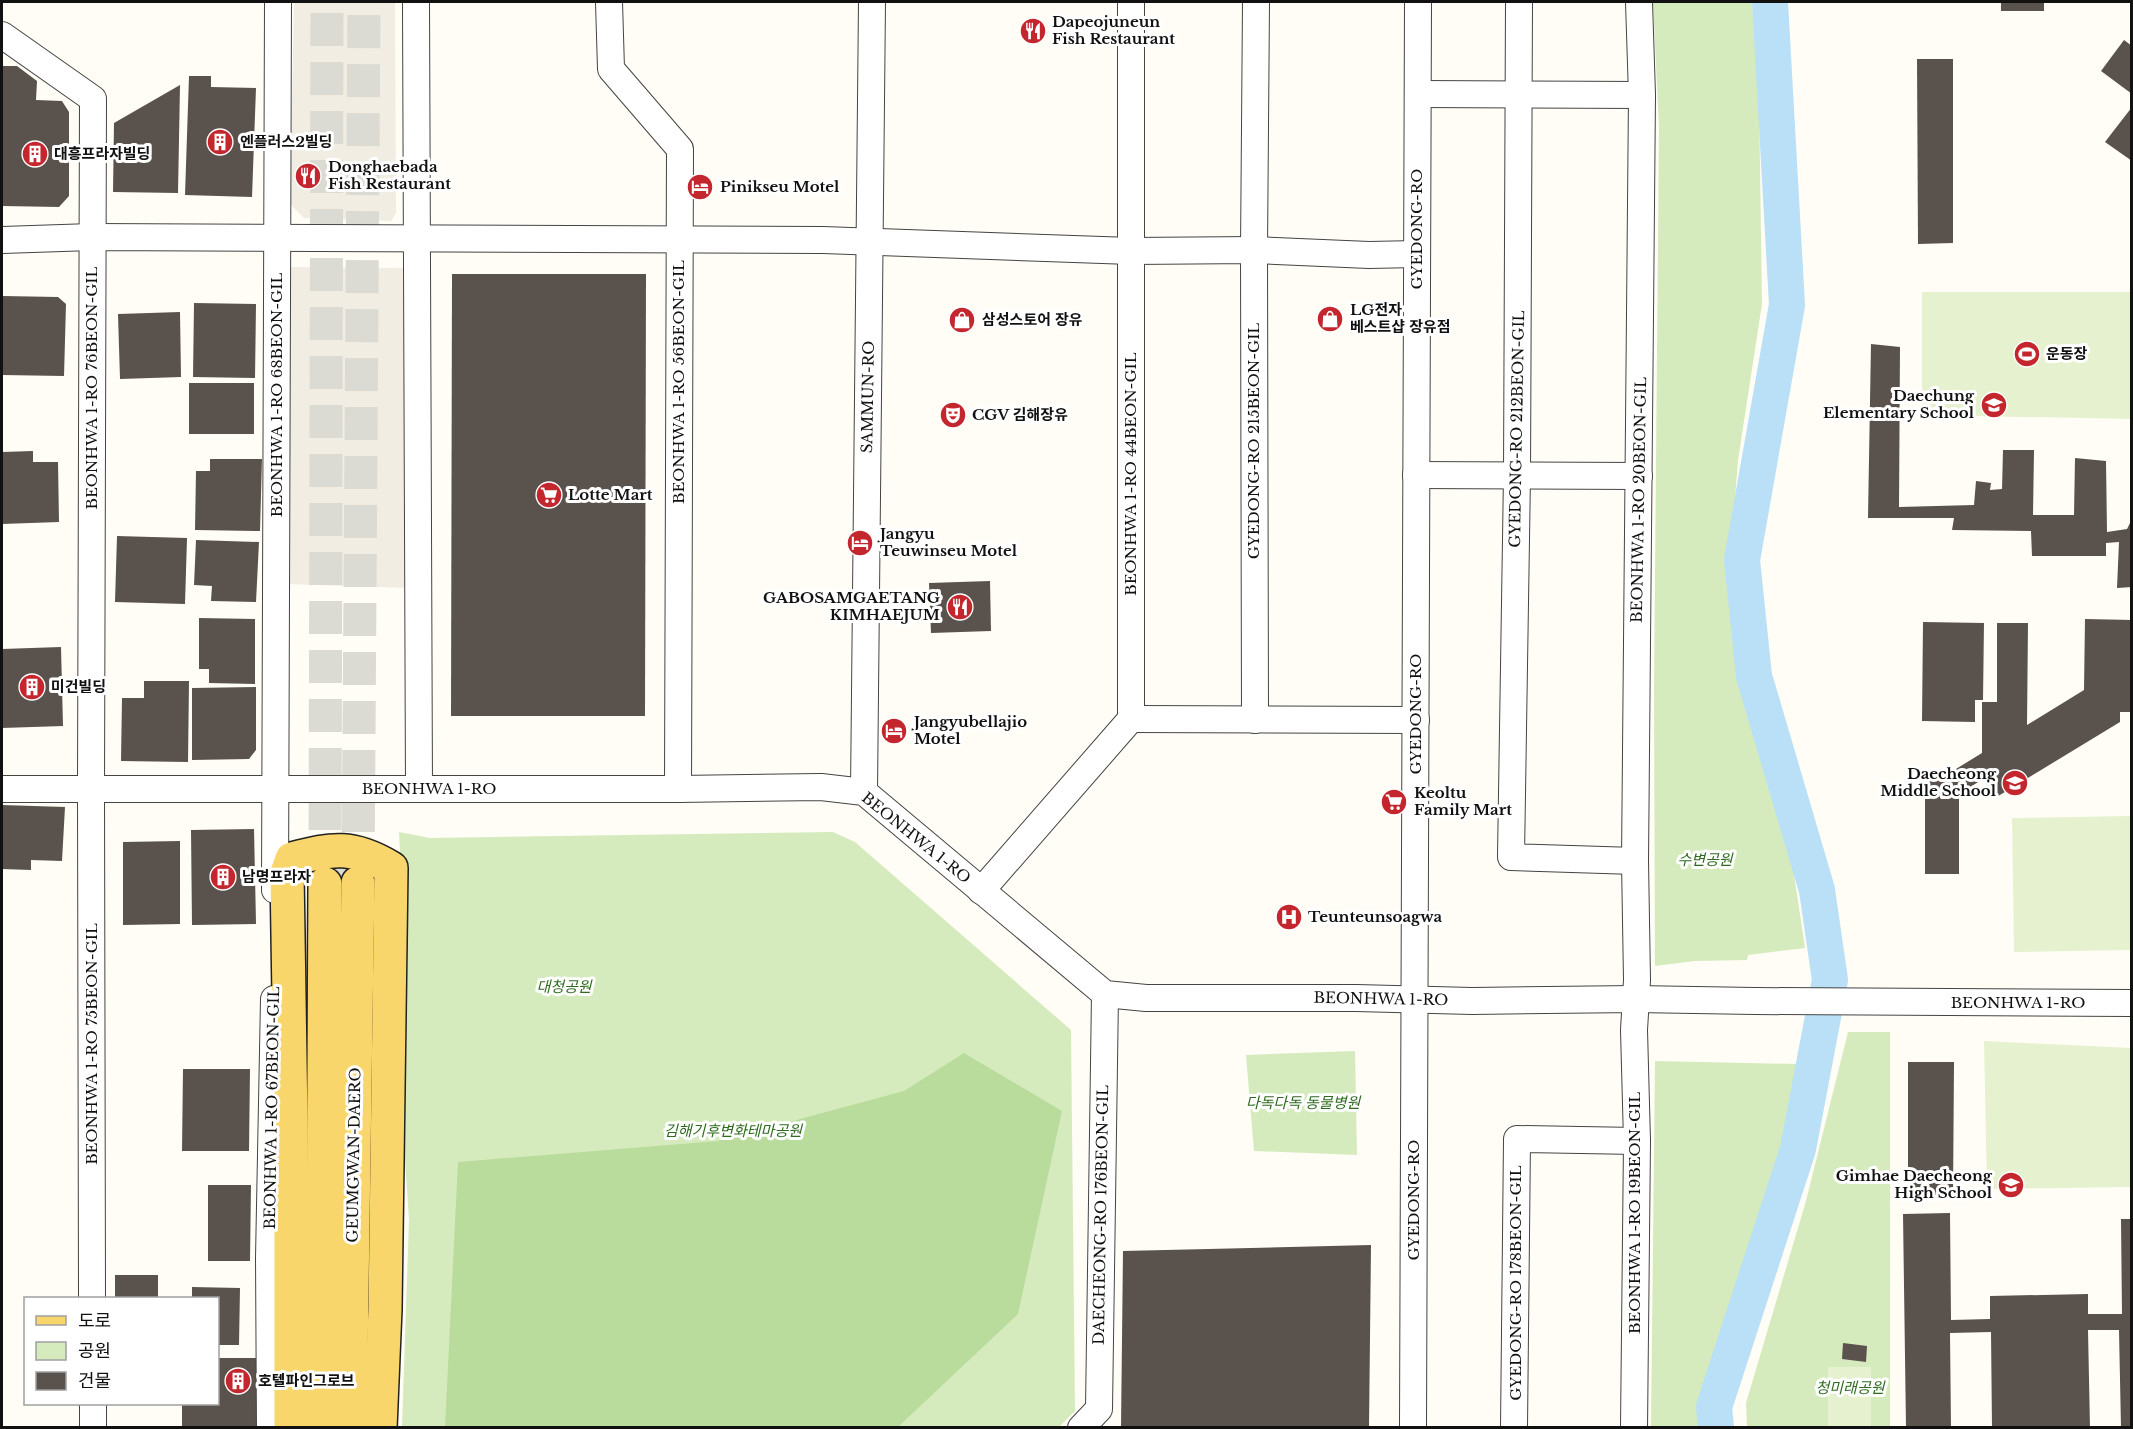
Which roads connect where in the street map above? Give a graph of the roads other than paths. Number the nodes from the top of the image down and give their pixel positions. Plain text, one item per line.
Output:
1 (279, 2) edge
2 (416, 2) edge
3 (609, 2) edge
4 (872, 2) edge
5 (1131, 2) edge
6 (1256, 2) edge
7 (1418, 2) edge
8 (1519, 2) edge
9 (1639, 2) edge
10 (2, 36) edge
11 (1418, 94) junction
12 (1519, 94) junction
13 (1642, 95) junction
14 (92, 237) junction
15 (278, 237) junction
16 (417, 238) junction
17 (679, 238) junction
18 (2, 240) edge
19 (869, 243) junction
20 (1131, 250) junction
21 (1254, 250) junction
22 (1417, 254) junction
23 (1416, 475) junction
24 (1517, 475) junction
25 (1639, 476) junction
26 (1131, 719) junction
27 (1255, 720) junction
28 (1416, 720) junction
29 (2, 789) edge
30 (91, 789) junction
31 (277, 789) junction
32 (419, 789) junction
33 (678, 789) junction
34 (864, 792) junction
35 (1635, 861) junction
36 (358, 883) tunnel mouth
37 (325, 884) tunnel mouth
38 (981, 891) junction
39 (1105, 994) junction
40 (1415, 999) junction
41 (1635, 999) junction
42 (2132, 1003) edge
43 (1637, 1141) junction
44 (92, 1297) edge
45 (93, 1405) edge
46 (93, 1428) edge
47 (270, 1428) edge
48 (291, 1428) edge
49 (319, 1428) edge
50 (350, 1428) edge
51 (380, 1428) edge
52 (1080, 1428) edge
53 (1413, 1428) edge
54 (1514, 1428) edge
55 (1634, 1428) edge

1 - 15 street, BEONHWA 1-RO 68BEON-GIL
2 - 16 street
3 - 17 street, BEONHWA 1-RO 56BEON-GIL
4 - 19 street, SAMMUN-RO
5 - 20 street, BEONHWA 1-RO 44BEON-GIL
6 - 21 street, GYEDONG-RO 215BEON-GIL
7 - 11 street, GYEDONG-RO
8 - 12 street, GYEDONG-RO 212BEON-GIL
9 - 13 street, BEONHWA 1-RO 20BEON-GIL
10 - 14 street, BEONHWA 1-RO 76BEON-GIL
11 - 12 street
11 - 22 street, GYEDONG-RO
12 - 13 street
12 - 24 street, GYEDONG-RO 212BEON-GIL
13 - 25 street, BEONHWA 1-RO 20BEON-GIL
14 - 15 street
14 - 18 street
14 - 30 street, BEONHWA 1-RO 76BEON-GIL
15 - 16 street
15 - 31 street, BEONHWA 1-RO 68BEON-GIL
16 - 17 street
16 - 32 street
17 - 19 street
17 - 33 street, BEONHWA 1-RO 56BEON-GIL
19 - 20 street
19 - 34 street, SAMMUN-RO
20 - 21 street
20 - 26 street, BEONHWA 1-RO 44BEON-GIL
21 - 22 street
21 - 27 street, GYEDONG-RO 215BEON-GIL
22 - 23 street, GYEDONG-RO
23 - 24 street
23 - 28 street, GYEDONG-RO
24 - 25 street
24 - 35 street, GYEDONG-RO 212BEON-GIL
25 - 35 street, BEONHWA 1-RO 20BEON-GIL
26 - 27 street
26 - 38 street
27 - 28 street
28 - 40 street, GYEDONG-RO
29 - 30 street, BEONHWA 1-RO
30 - 31 street, BEONHWA 1-RO
30 - 44 street, BEONHWA 1-RO 75BEON-GIL
31 - 32 street, BEONHWA 1-RO
31 - 47 street, BEONHWA 1-RO 67BEON-GIL
32 - 33 street, BEONHWA 1-RO
33 - 34 street, BEONHWA 1-RO
34 - 38 street, BEONHWA 1-RO
35 - 41 street, BEONHWA 1-RO 20BEON-GIL
36 - 50 main road, GEUMGWAN-DAERO
37 - 49 main road, GEUMGWAN-DAERO
38 - 39 street, BEONHWA 1-RO
39 - 40 street, BEONHWA 1-RO
39 - 52 street, DAECHEONG-RO 176BEON-GIL
40 - 41 street, BEONHWA 1-RO
40 - 53 street, GYEDONG-RO
41 - 42 street, BEONHWA 1-RO
41 - 43 street, BEONHWA 1-RO 19BEON-GIL
43 - 54 street, GYEDONG-RO 178BEON-GIL
43 - 55 street, BEONHWA 1-RO 19BEON-GIL
45 - 46 street
48 - 51 main road

